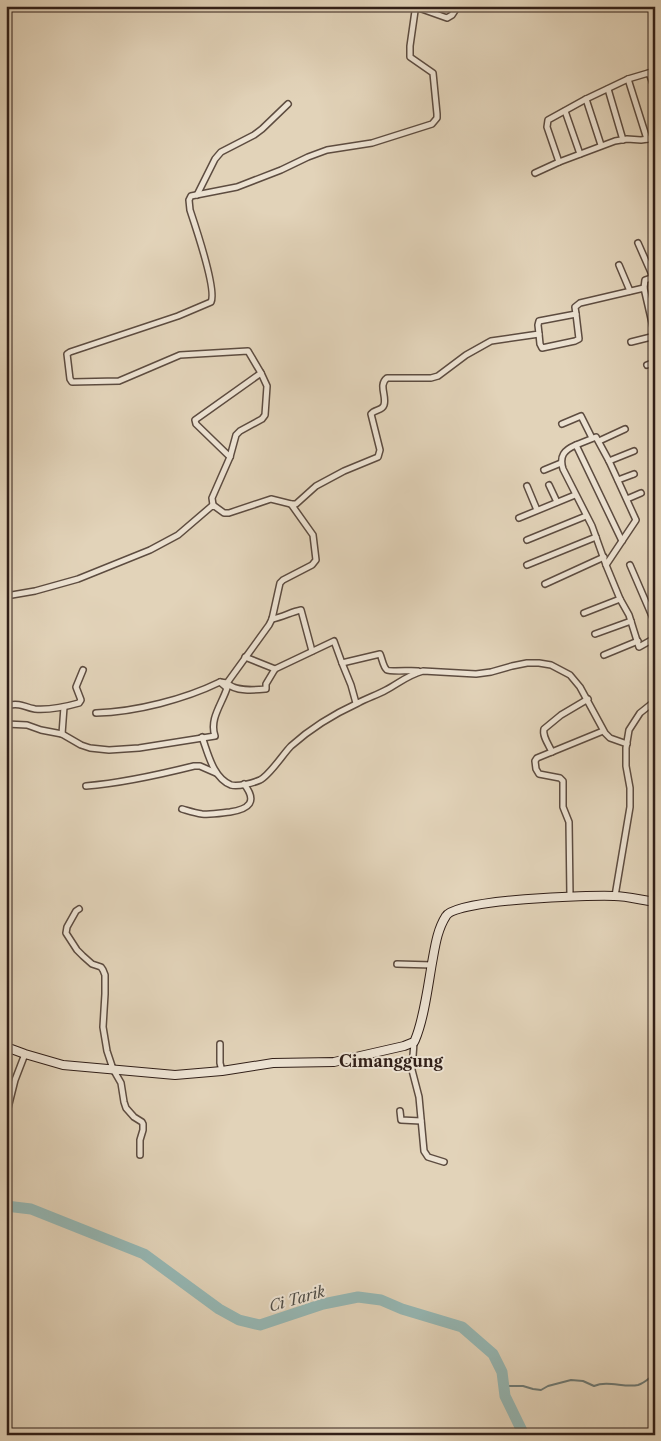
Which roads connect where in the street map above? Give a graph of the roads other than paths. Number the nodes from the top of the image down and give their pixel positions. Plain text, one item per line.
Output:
1 (458, 6) edge
2 (416, 7) edge
3 (652, 72) edge
4 (628, 79) junction
5 (608, 89) junction
6 (655, 89) edge
7 (586, 99) junction
8 (288, 104) dead end
9 (565, 111) junction
10 (655, 138) edge
11 (647, 139) junction
12 (623, 140) junction
13 (601, 146) junction
14 (580, 154) junction
15 (559, 162) junction
16 (534, 173) dead end
17 (197, 195) junction
18 (638, 243) dead end
19 (619, 265) dead end
20 (654, 277) edge
21 (644, 288) junction
22 (630, 291) junction
23 (576, 314) junction
24 (539, 334) junction
25 (655, 336) edge
26 (631, 342) dead end
27 (655, 362) edge
28 (647, 365) dead end
29 (261, 373) junction
30 (562, 424) dead end
31 (625, 429) dead end
32 (592, 438) junction
33 (598, 441) junction
34 (576, 444) junction
35 (634, 451) dead end
36 (230, 457) junction
37 (609, 461) junction
38 (561, 463) junction
39 (544, 470) dead end
40 (634, 474) dead end
41 (618, 480) junction
42 (549, 485) dead end
43 (527, 486) dead end
44 (641, 493) dead end
45 (575, 495) junction
46 (627, 499) junction
47 (557, 502) junction
48 (291, 504) junction
49 (213, 505) junction
50 (537, 510) junction
51 (586, 516) junction
52 (519, 518) dead end
53 (596, 537) junction
54 (527, 540) dead end
55 (622, 541) junction
56 (604, 557) junction
57 (527, 565) dead end
58 (630, 565) dead end
59 (606, 566) junction
60 (544, 584) dead end
61 (6, 596) edge
62 (620, 599) junction
63 (655, 605) edge
64 (648, 608) junction
65 (584, 612) dead end
66 (272, 619) junction
67 (631, 621) junction
68 (655, 623) edge
69 (595, 634) dead end
70 (655, 638) edge
71 (638, 641) junction
72 (312, 651) junction
73 (604, 655) dead end
74 (245, 657) junction
75 (342, 663) junction
76 (275, 669) junction
77 (83, 670) dead end
78 (423, 672) junction
79 (220, 682) junction
80 (227, 683) junction
81 (588, 699) junction
82 (655, 701) edge
83 (356, 703) junction
84 (8, 705) dead end
85 (64, 708) junction
86 (96, 713) dead end
87 (6, 724) edge
88 (603, 731) junction
89 (62, 734) junction
90 (202, 737) junction
91 (627, 744) junction
92 (552, 752) junction
93 (216, 773) junction
94 (244, 784) junction
95 (86, 786) dead end
96 (182, 809) dead end
97 (570, 896) junction
98 (615, 896) junction
99 (655, 902) edge
100 (79, 909) dead end
101 (397, 964) dead end
102 (432, 965) junction
103 (414, 1042) junction
104 (220, 1044) dead end
105 (6, 1047) edge
106 (25, 1054) junction
107 (113, 1069) junction
108 (222, 1071) junction
109 (8, 1108) dead end
110 (400, 1111) dead end
111 (421, 1121) junction
112 (140, 1155) dead end
113 (444, 1162) dead end

1 - 2 street
2 - 17 street
3 - 4 street
3 - 6 street
4 - 5 street
4 - 11 street
5 - 7 street
5 - 12 street
7 - 9 street
7 - 13 street
8 - 17 street
9 - 14 street
9 - 15 street
10 - 11 street
11 - 12 street
12 - 13 street
13 - 14 street
14 - 15 street
15 - 16 street
17 - 29 street
18 - 20 street
19 - 22 street
20 - 21 street
21 - 22 street
21 - 25 street
22 - 23 street
23 - 24 street
23 - 24 street
24 - 48 street
25 - 26 street
27 - 28 street
29 - 36 street
29 - 36 street
30 - 32 street
31 - 33 street
32 - 33 street
32 - 34 street
33 - 37 street
34 - 38 street
34 - 55 street
35 - 37 street
36 - 49 street
37 - 41 street
38 - 39 street
38 - 45 street
40 - 41 street
41 - 46 street
42 - 47 street
43 - 50 street
44 - 46 street
45 - 47 street
45 - 51 street
46 - 55 street
47 - 50 street
48 - 49 street
48 - 66 street
49 - 61 street
50 - 52 street
51 - 53 street
51 - 54 street
53 - 56 street
53 - 57 street
55 - 59 street
56 - 59 street
56 - 60 street
58 - 64 street
59 - 62 street
62 - 65 street
62 - 67 street
63 - 64 street
64 - 68 street
66 - 72 street
66 - 74 street
67 - 69 street
67 - 71 street
70 - 71 street
71 - 73 street
72 - 75 street
72 - 76 street
74 - 76 street
74 - 80 street
75 - 78 street
75 - 83 street
76 - 80 street
77 - 85 street
78 - 81 street
78 - 83 street
79 - 80 street
79 - 86 street
79 - 90 street
81 - 88 street
81 - 92 street
82 - 91 street
83 - 94 street
84 - 85 street
85 - 89 street
87 - 89 street
88 - 91 street
88 - 92 street
89 - 90 street
90 - 93 street
91 - 98 street
92 - 97 street
93 - 94 street
93 - 95 street
94 - 96 street
97 - 98 street
97 - 102 street
98 - 99 street
100 - 107 street
101 - 102 street
102 - 103 street
103 - 108 street
103 - 111 street
104 - 108 street
105 - 106 street
106 - 107 street
106 - 109 street
107 - 108 street
107 - 112 street
110 - 111 street
111 - 113 street

